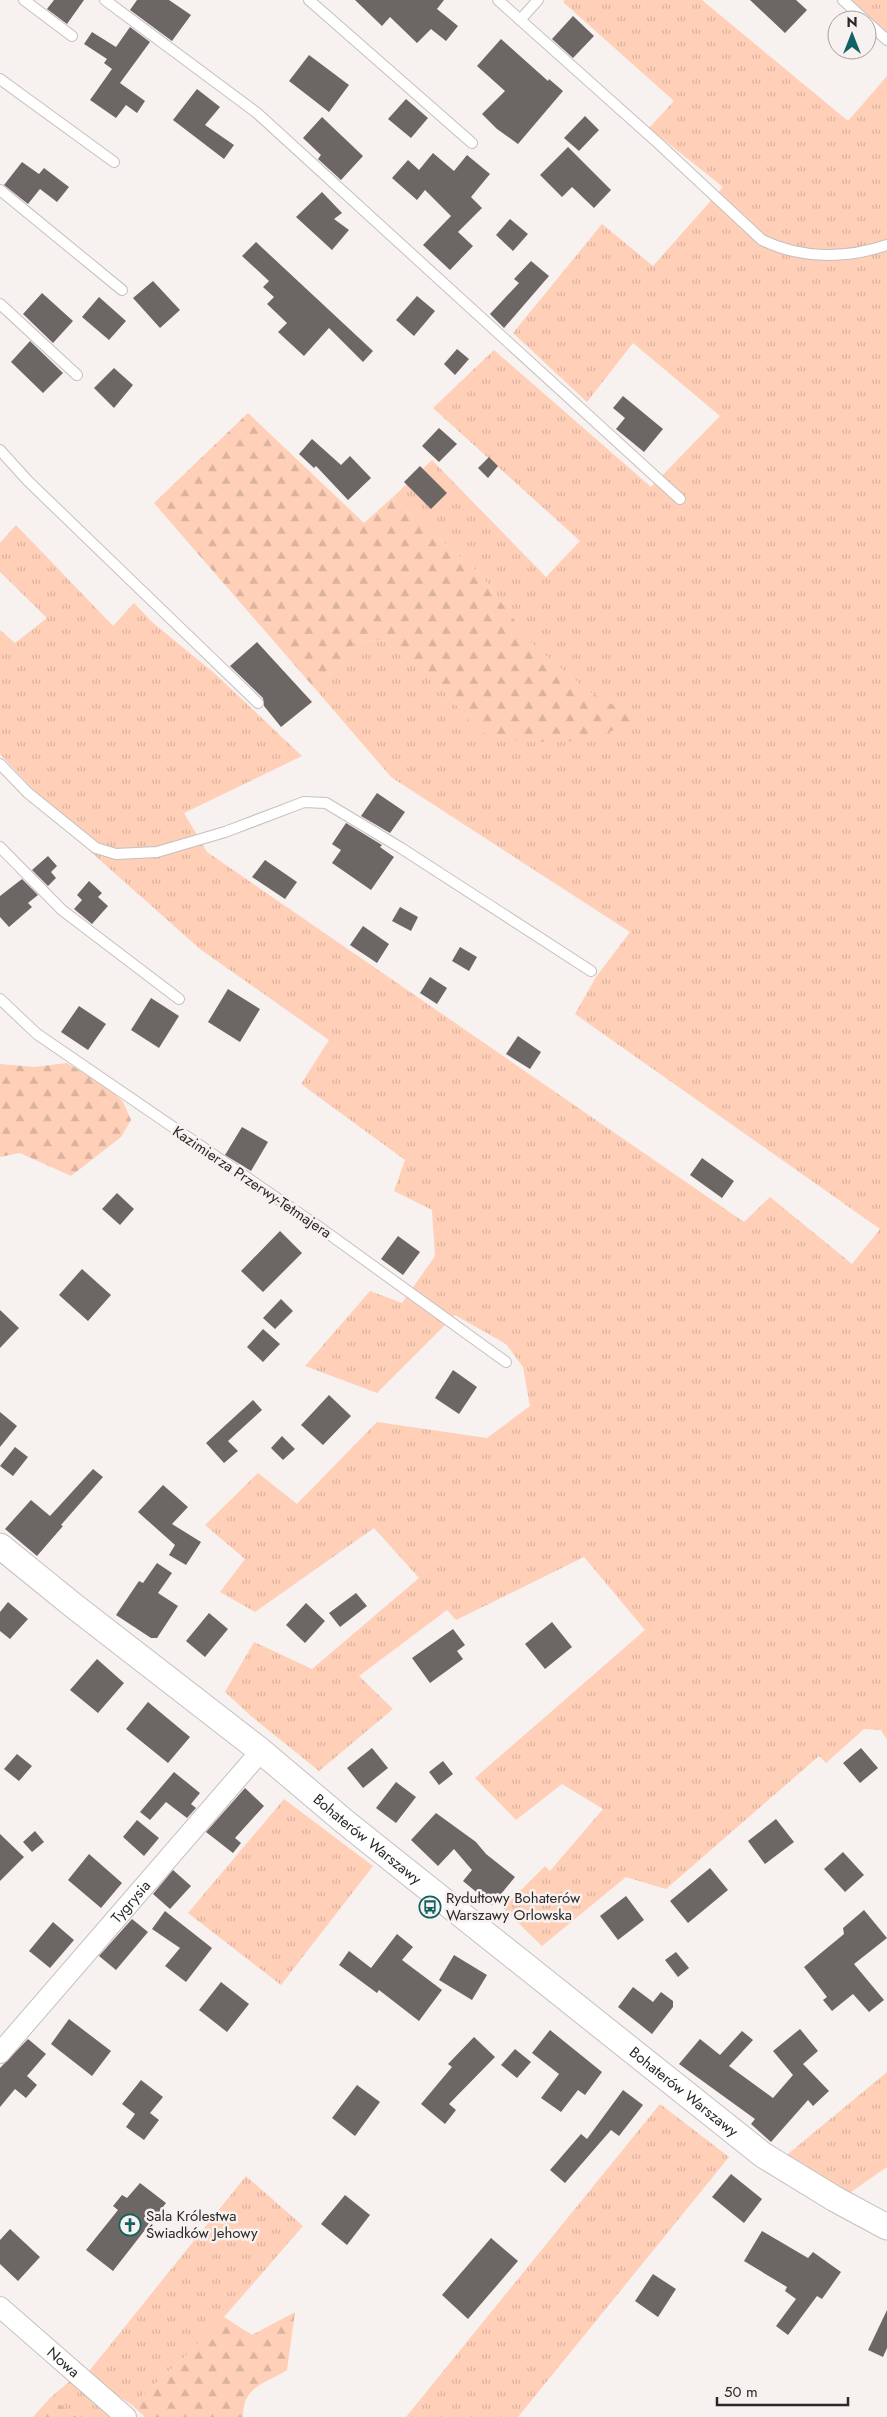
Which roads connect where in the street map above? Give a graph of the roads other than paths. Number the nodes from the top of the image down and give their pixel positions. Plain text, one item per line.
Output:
1 (24, 0) edge
2 (105, 0) edge
3 (309, 0) edge
4 (498, 0) edge
5 (538, 0) edge
6 (843, 0) edge
7 (854, 10) edge
8 (520, 20) junction
9 (877, 31) edge
10 (72, 36) dead end
11 (887, 40) edge
12 (0, 79) edge
13 (472, 143) dead end
14 (114, 162) dead end
15 (0, 190) edge
16 (887, 245) edge
17 (122, 290) dead end
18 (0, 304) edge
19 (77, 375) dead end
20 (0, 450) edge
21 (680, 499) dead end
22 (258, 703) dead end
23 (0, 764) edge
24 (0, 847) edge
25 (591, 971) dead end
26 (0, 999) edge
27 (179, 999) dead end
28 (506, 1362) dead end
29 (0, 1546) edge
30 (261, 1751) junction
31 (0, 2053) edge
32 (887, 2227) edge
33 (0, 2307) edge
34 (126, 2417) edge

1 - 10 lane
2 - 21 lane
3 - 13 lane
4 - 8 lane
5 - 8 lane
6 - 7 lane
8 - 16 lane
9 - 11 lane
12 - 14 lane
15 - 17 lane
18 - 19 lane
20 - 22 lane
23 - 25 lane
24 - 27 lane
26 - 28 lane, Kazimierza Przerwy-Tetmajera
29 - 30 street, Bohaterów Warszawy
30 - 31 street, Tygrysia
30 - 32 street, Bohaterów Warszawy
33 - 34 street, Nowa

